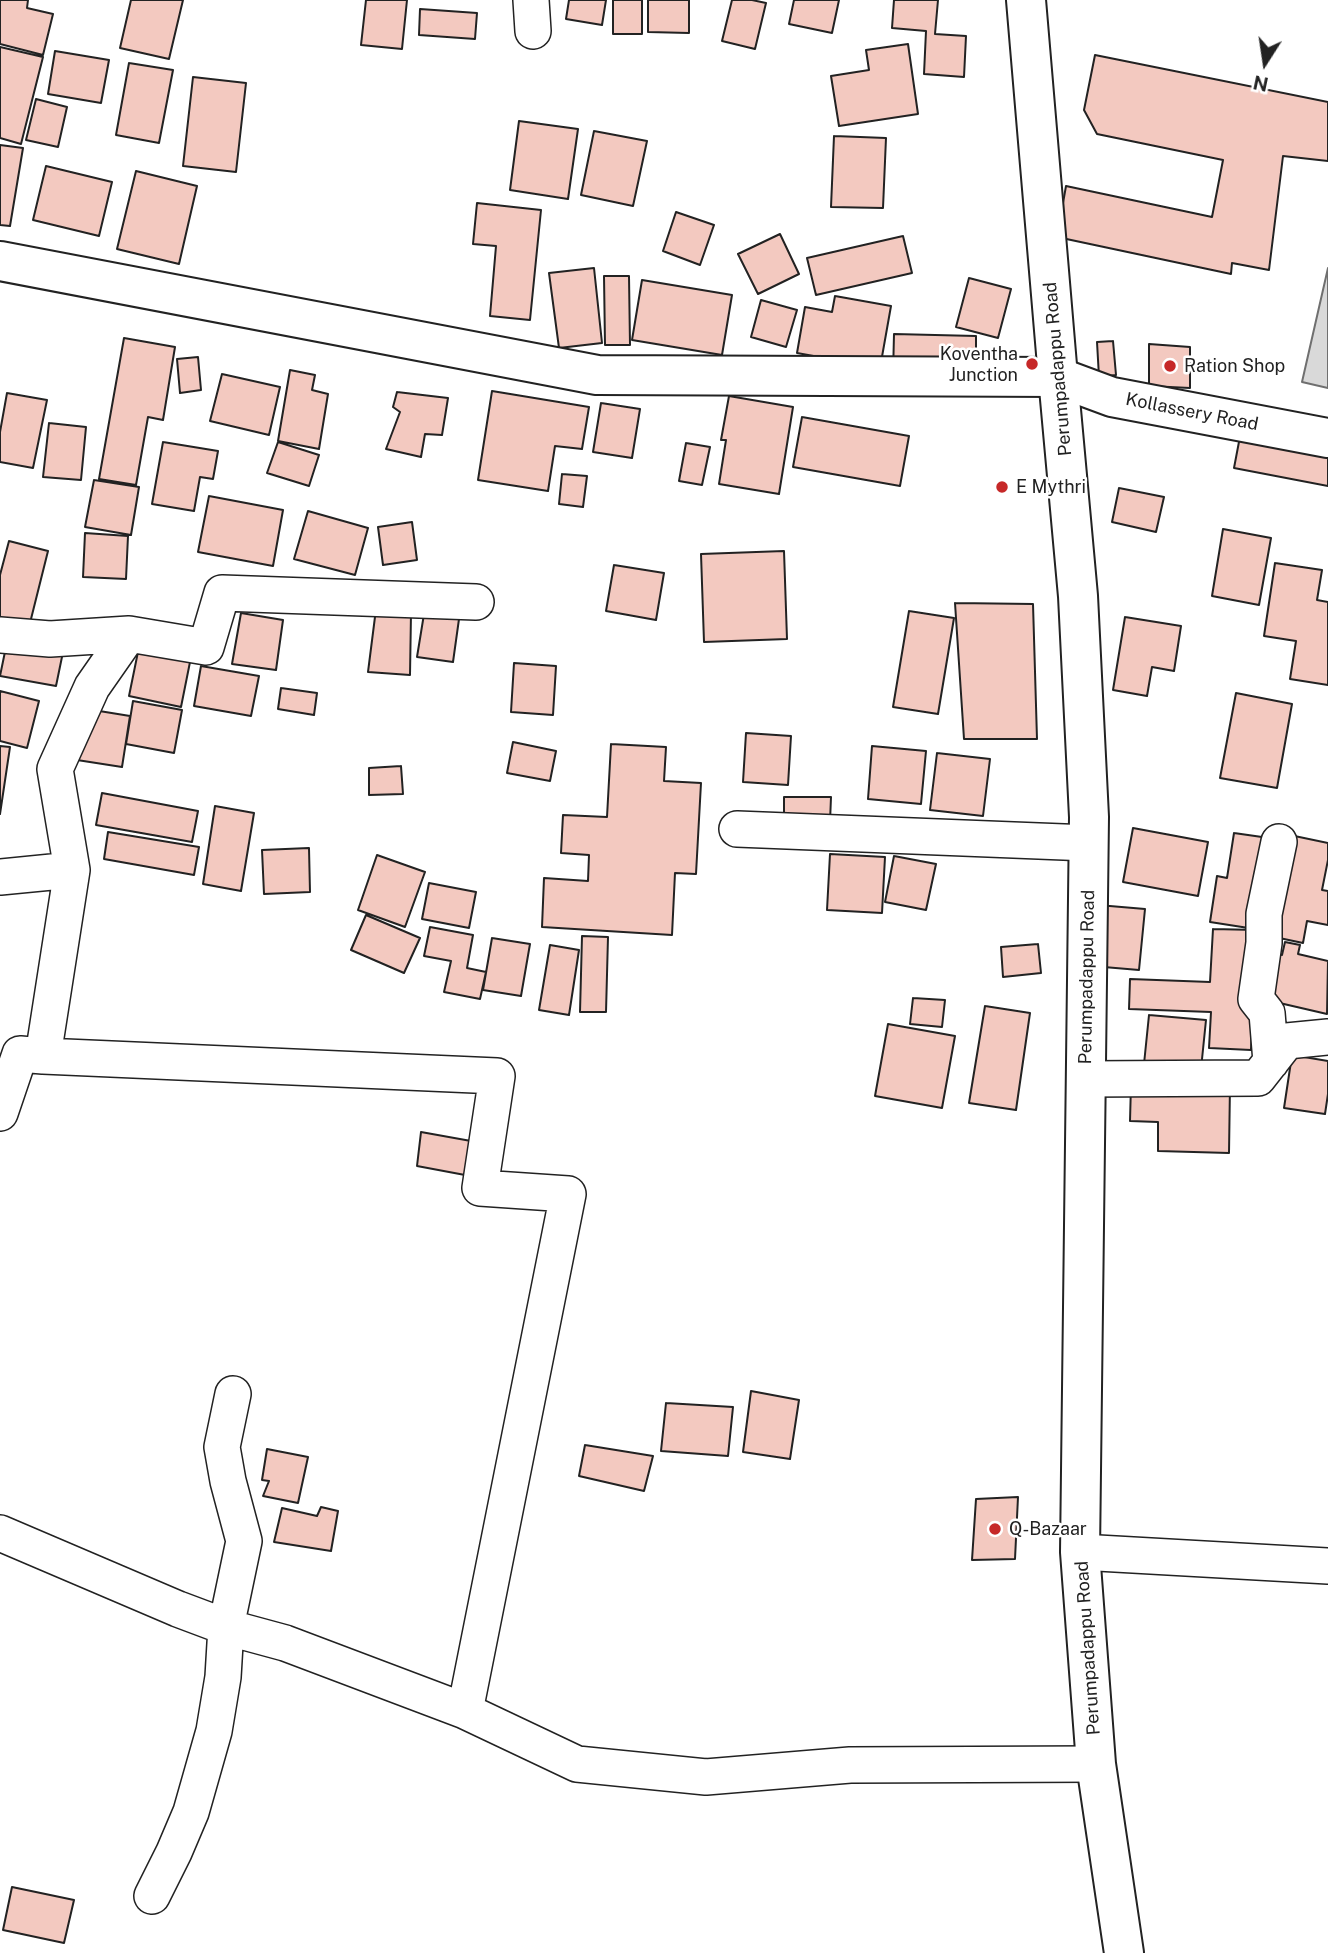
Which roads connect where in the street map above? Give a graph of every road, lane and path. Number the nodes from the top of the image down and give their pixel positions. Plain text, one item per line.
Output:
1 (1026, 0) edge
2 (0, 261) edge
3 (1058, 377) junction
4 (1328, 438) edge
5 (476, 603) dead end
6 (129, 634) junction
7 (0, 635) edge
8 (737, 830) dead end
9 (1279, 842) dead end
10 (1089, 843) junction
11 (72, 870) junction
12 (0, 877) edge
13 (1328, 1037) edge
14 (21, 1053) edge
15 (1271, 1062) junction
16 (1086, 1079) junction
17 (0, 1113) edge
18 (233, 1394) dead end
19 (0, 1533) edge
20 (1080, 1552) junction
21 (1328, 1566) edge
22 (226, 1627) junction
23 (465, 1711) junction
24 (1096, 1763) junction
25 (152, 1896) dead end
26 (1124, 1953) edge

1 - 3 main road, Perumpadappu Road
2 - 3 main road
3 - 4 main road, Kollassery Road
3 - 10 main road, Perumpadappu Road
5 - 6 street
6 - 7 street
6 - 11 street
8 - 10 street
9 - 15 street
10 - 16 main road, Perumpadappu Road
11 - 12 street
11 - 14 street
13 - 15 street
14 - 17 street
14 - 23 street
15 - 16 street
16 - 20 main road, Perumpadappu Road
18 - 22 street
19 - 22 street
20 - 21 street
20 - 24 main road, Perumpadappu Road
22 - 23 street
22 - 25 street
23 - 24 street
24 - 26 main road, Perumpadappu Road

